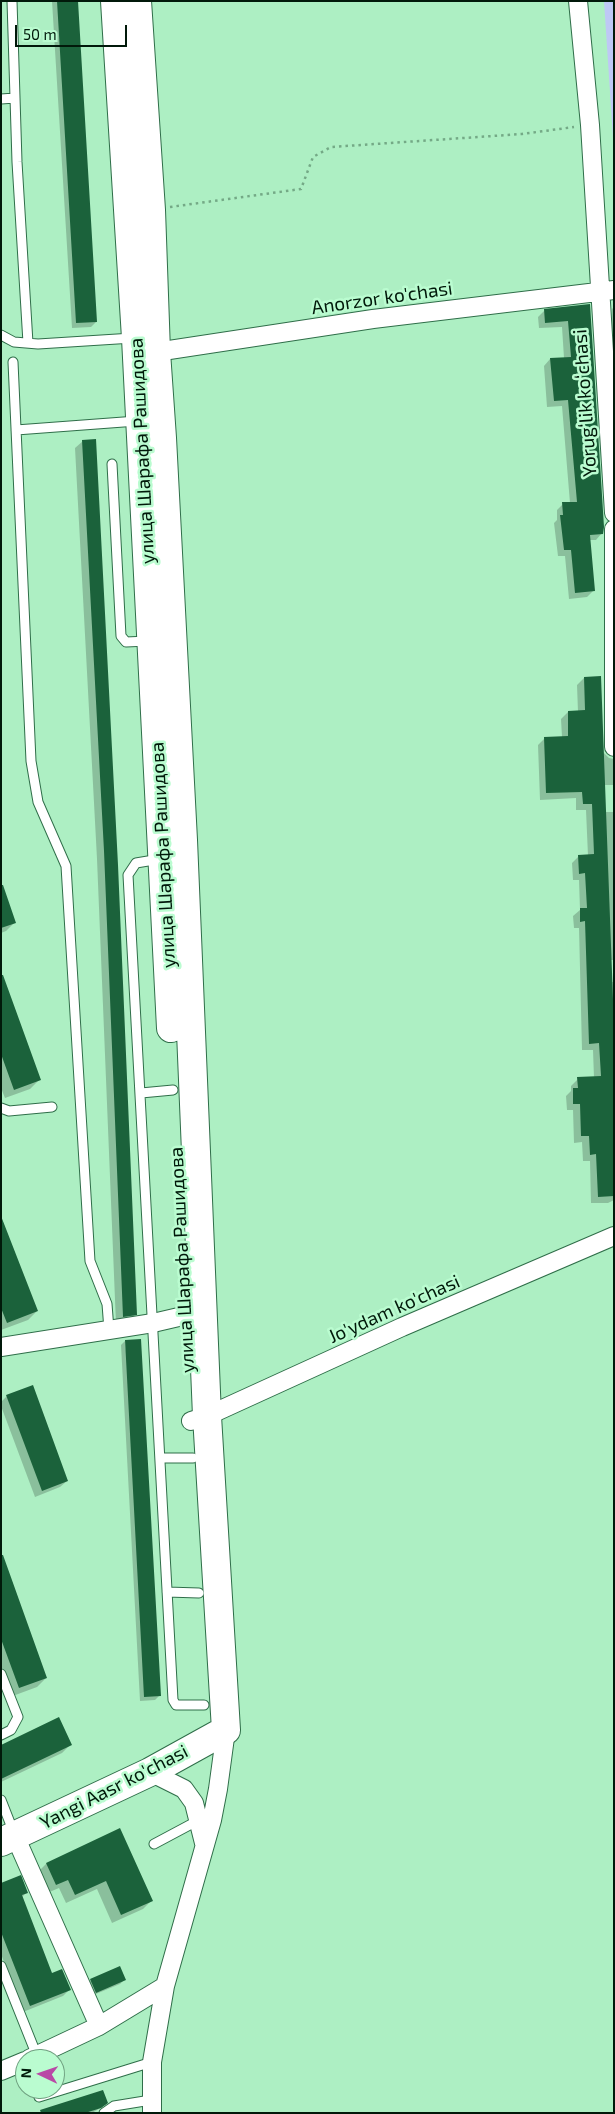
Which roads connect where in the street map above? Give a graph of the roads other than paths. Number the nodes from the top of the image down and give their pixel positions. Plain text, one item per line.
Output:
1 (12, 1) edge
2 (116, 1) edge
3 (137, 1) edge
4 (578, 1) edge
5 (15, 98) junction
6 (1, 99) edge
7 (607, 290) edge
8 (1, 335) edge
9 (28, 343) junction
10 (146, 345) junction
11 (13, 362) dead end
12 (609, 378) edge
13 (140, 421) junction
14 (16, 430) junction
15 (112, 464) dead end
16 (614, 512) edge
17 (614, 529) edge
18 (152, 640) junction
19 (614, 747) edge
20 (169, 847) junction
21 (174, 1090) junction
22 (141, 1093) junction
23 (1, 1108) edge
24 (52, 1108) dead end
25 (614, 1236) edge
26 (183, 1316) junction
27 (153, 1323) junction
28 (109, 1330) junction
29 (1, 1347) edge
30 (199, 1419) junction
31 (160, 1458) junction
32 (193, 1458) junction
33 (167, 1592) junction
34 (199, 1593) junction
35 (1, 1674) edge
36 (214, 1718) junction
37 (1, 1735) edge
38 (150, 1772) junction
39 (1, 1800) edge
40 (199, 1820) junction
41 (8, 1839) edge
42 (154, 1844) dead end
43 (205, 1847) junction
44 (1, 1966) edge
45 (165, 1986) junction
46 (99, 2026) junction
47 (27, 2049) edge
48 (51, 2049) edge
49 (152, 2062) junction
50 (15, 2065) edge
51 (1, 2070) edge
52 (65, 2089) edge
53 (152, 2106) edge
54 (104, 2113) edge

1 - 5 lane
2 - 10 main road, улица Шарафа Рашидова
3 - 10 main road
4 - 7 street, Yorugʻlik koʻchasi
5 - 6 lane
5 - 9 lane
7 - 10 street, Anorzor ko'chasi
7 - 12 street, Yorugʻlik koʻchasi
8 - 9 lane
9 - 10 lane
10 - 13 main road, улица Шарафа Рашидова
10 - 20 main road
11 - 14 lane
12 - 16 street, Yorugʻlik koʻchasi
13 - 14 lane
13 - 18 main road, улица Шарафа Рашидова
14 - 28 lane
15 - 18 lane
17 - 19 street
18 - 20 main road, улица Шарафа Рашидова
20 - 21 main road, улица Шарафа Рашидова
20 - 22 lane
20 - 30 main road
21 - 22 lane
21 - 26 main road, улица Шарафа Рашидова
22 - 27 lane
23 - 24 lane
25 - 30 street, Jo'ydam ko'chasi
26 - 27 street
26 - 30 main road, улица Шарафа Рашидова
27 - 28 street
27 - 31 lane
28 - 29 street
30 - 32 main road, улица Шарафа Рашидова
30 - 36 main road
31 - 32 lane
31 - 33 lane
32 - 34 main road, улица Шарафа Рашидова
33 - 34 lane
33 - 36 lane
34 - 36 main road, улица Шарафа Рашидова
35 - 37 lane
36 - 38 main road, Yangi Aasr ko'chasi
36 - 43 street
38 - 40 street
38 - 41 main road, Yangi Aasr ko'chasi
39 - 41 lane
40 - 42 lane
40 - 43 street
41 - 46 street
43 - 45 street
44 - 47 lane
45 - 46 street
45 - 49 street
46 - 48 street
49 - 52 lane
49 - 53 street
50 - 51 street
53 - 54 lane

